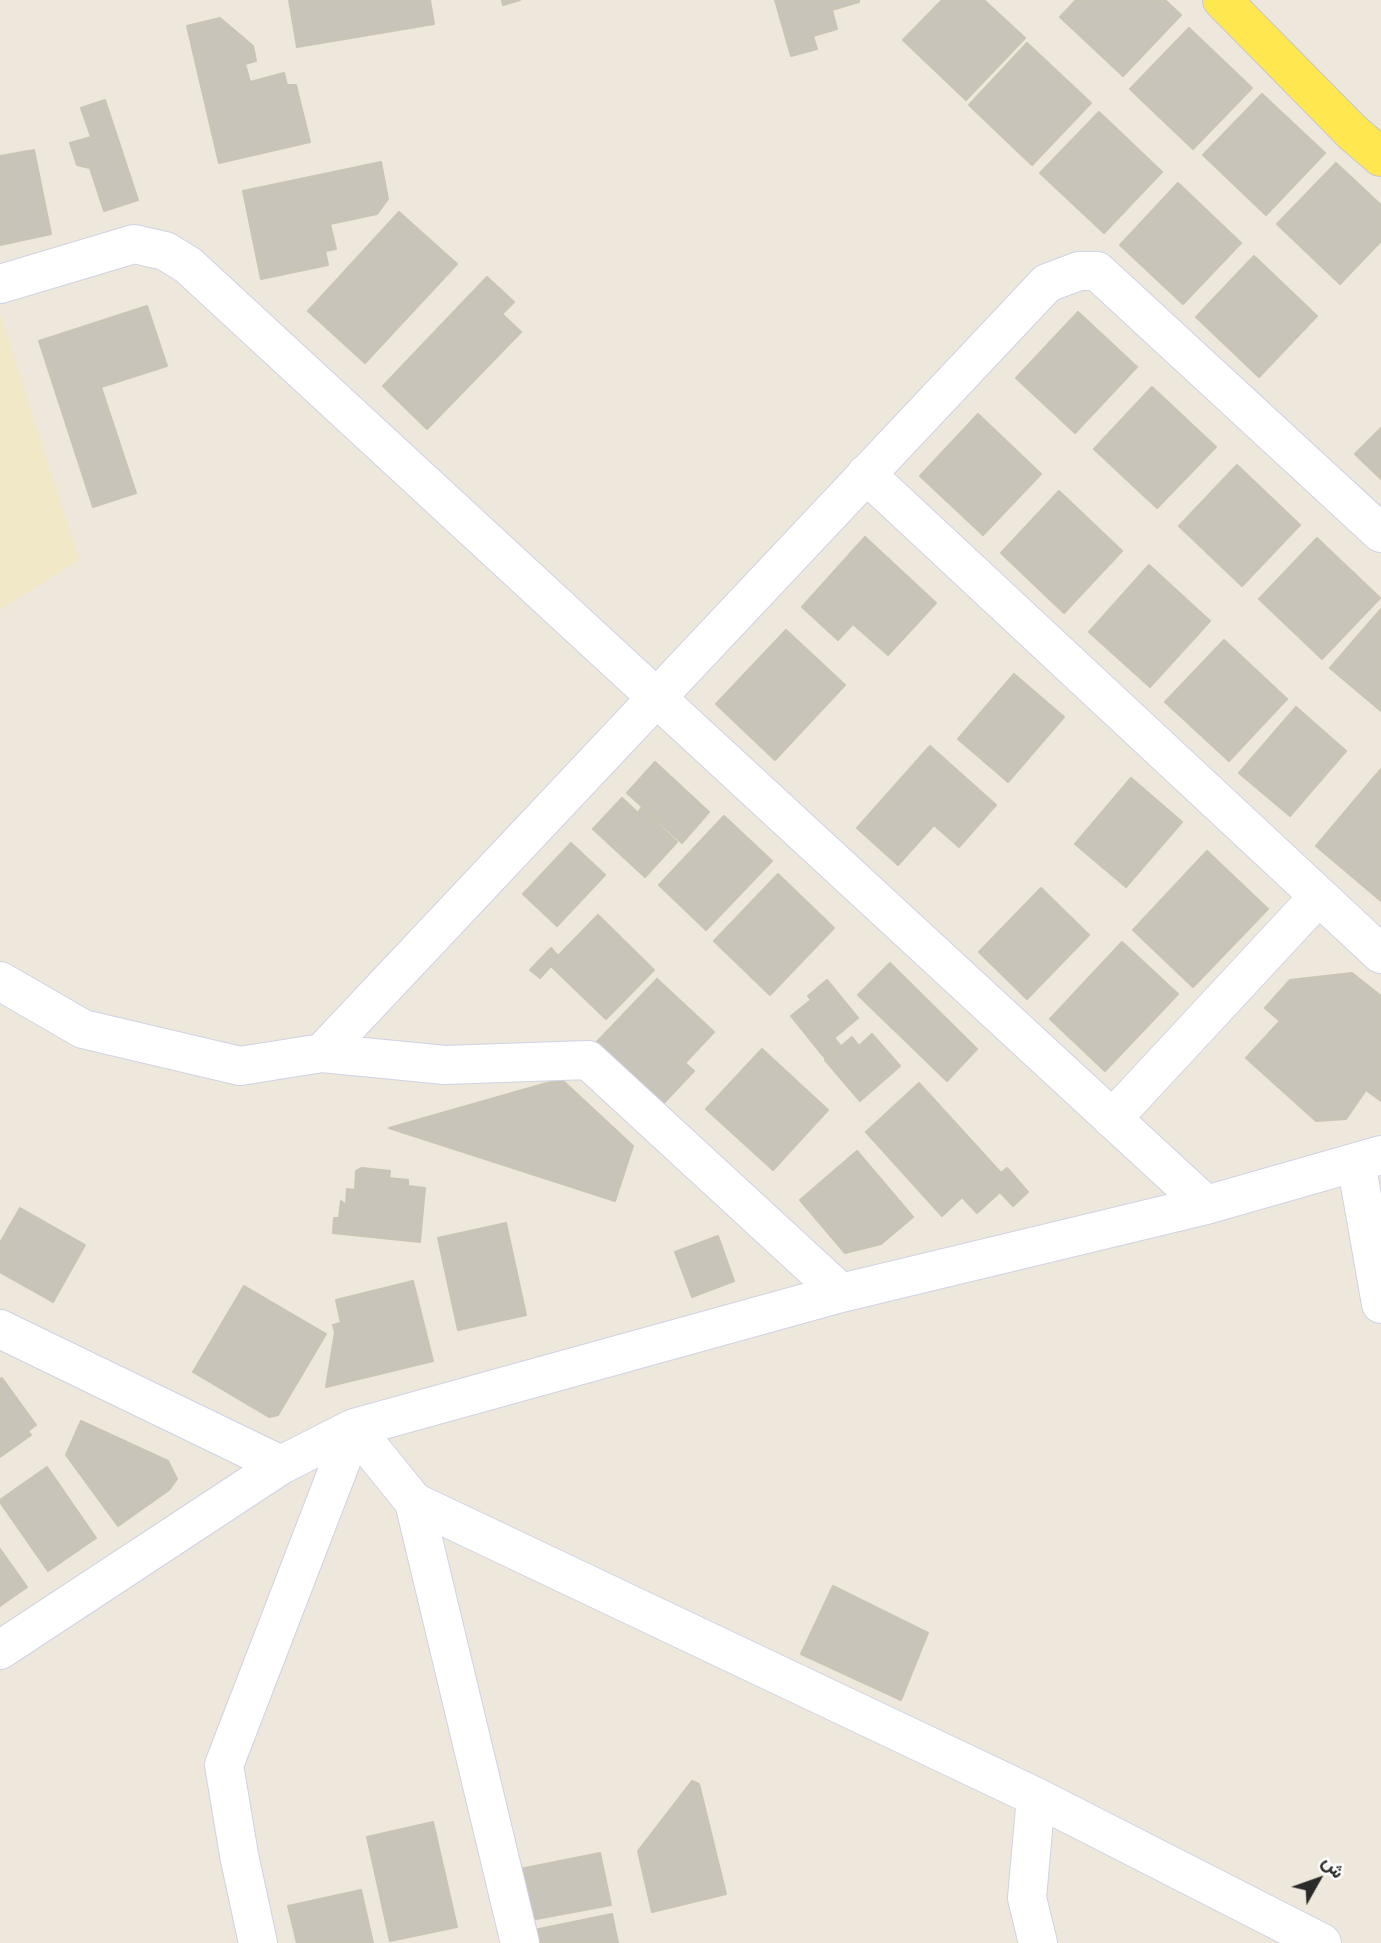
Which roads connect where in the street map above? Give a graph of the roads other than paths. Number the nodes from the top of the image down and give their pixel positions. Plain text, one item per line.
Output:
1 (1222, 0) edge
2 (1381, 157) edge
3 (0, 284) edge
4 (866, 474) junction
5 (1381, 533) edge
6 (656, 697) junction
7 (1320, 896) junction
8 (1381, 954) edge
9 (0, 981) edge
10 (322, 1053) junction
11 (1112, 1119) junction
12 (1369, 1159) edge
13 (1206, 1205) junction
14 (841, 1293) junction
15 (1381, 1304) edge
16 (0, 1329) edge
17 (354, 1428) junction
18 (281, 1465) junction
19 (414, 1502) junction
20 (0, 1650) edge
21 (1036, 1797) junction
22 (258, 1943) edge
23 (520, 1943) edge
24 (1038, 1943) edge
25 (1322, 1943) edge

1 - 2 main road
3 - 6 street
4 - 5 street
4 - 6 street
4 - 7 street
6 - 10 street
6 - 11 street
7 - 8 street
7 - 11 street
9 - 10 street
10 - 14 street
11 - 13 street
12 - 13 street
12 - 15 street
13 - 14 street
14 - 17 street
16 - 18 street
17 - 18 street
17 - 19 street
17 - 22 street
18 - 20 street
19 - 21 street
19 - 23 street
21 - 24 street
21 - 25 street

